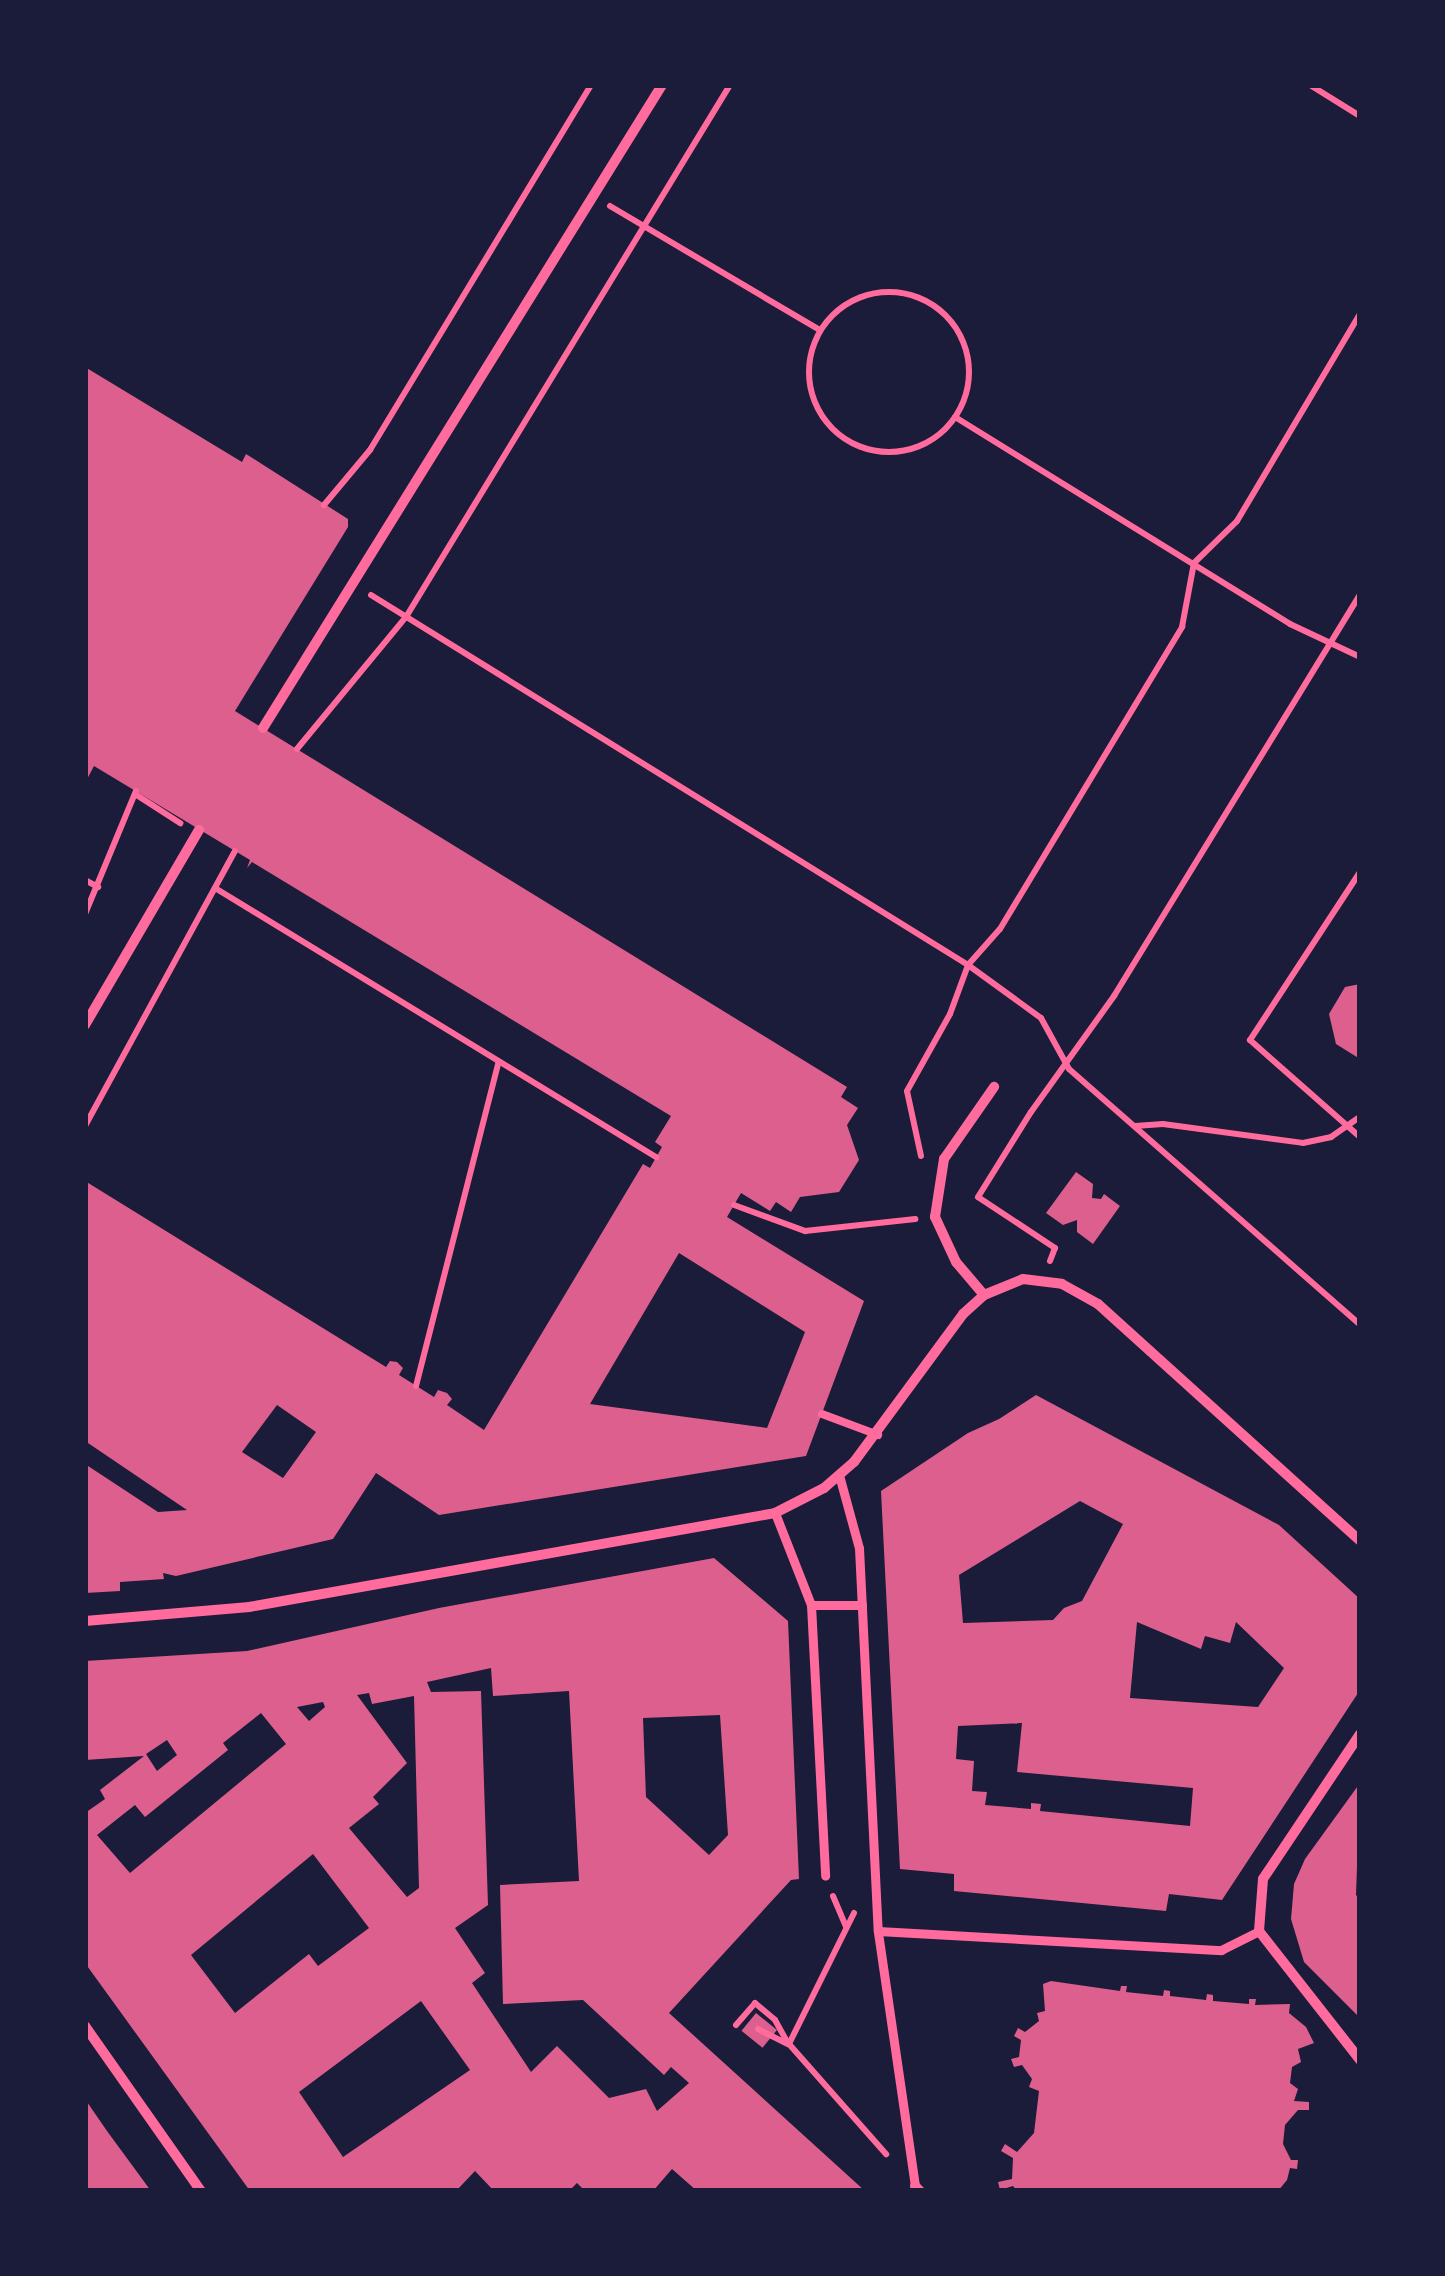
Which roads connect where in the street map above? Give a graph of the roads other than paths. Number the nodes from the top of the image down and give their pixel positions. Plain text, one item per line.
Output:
1 (662, 85) edge
2 (263, 728) dead end
3 (199, 830) road end
4 (85, 1024) edge
5 (994, 1087) dead end
6 (984, 1295) junction
7 (822, 1414) dead end
8 (878, 1434) junction
9 (840, 1476) junction
10 (776, 1513) junction
11 (1360, 1542) edge
12 (810, 1605) junction
13 (862, 1605) junction
14 (85, 1620) edge
15 (1360, 1734) edge
16 (824, 1876) road end
17 (878, 1931) junction
18 (1259, 1931) junction
19 (85, 2026) edge
20 (1360, 2060) edge
21 (915, 2189) edge
22 (201, 2191) edge

1 - 2 street
3 - 4 street
5 - 6 street
6 - 8 street
6 - 11 street
7 - 8 lane
8 - 9 street
9 - 10 street
9 - 13 street
10 - 12 street
10 - 14 street
12 - 13 street
12 - 16 street
13 - 17 street
15 - 18 street
17 - 18 street
17 - 21 street
18 - 20 street
19 - 22 street

